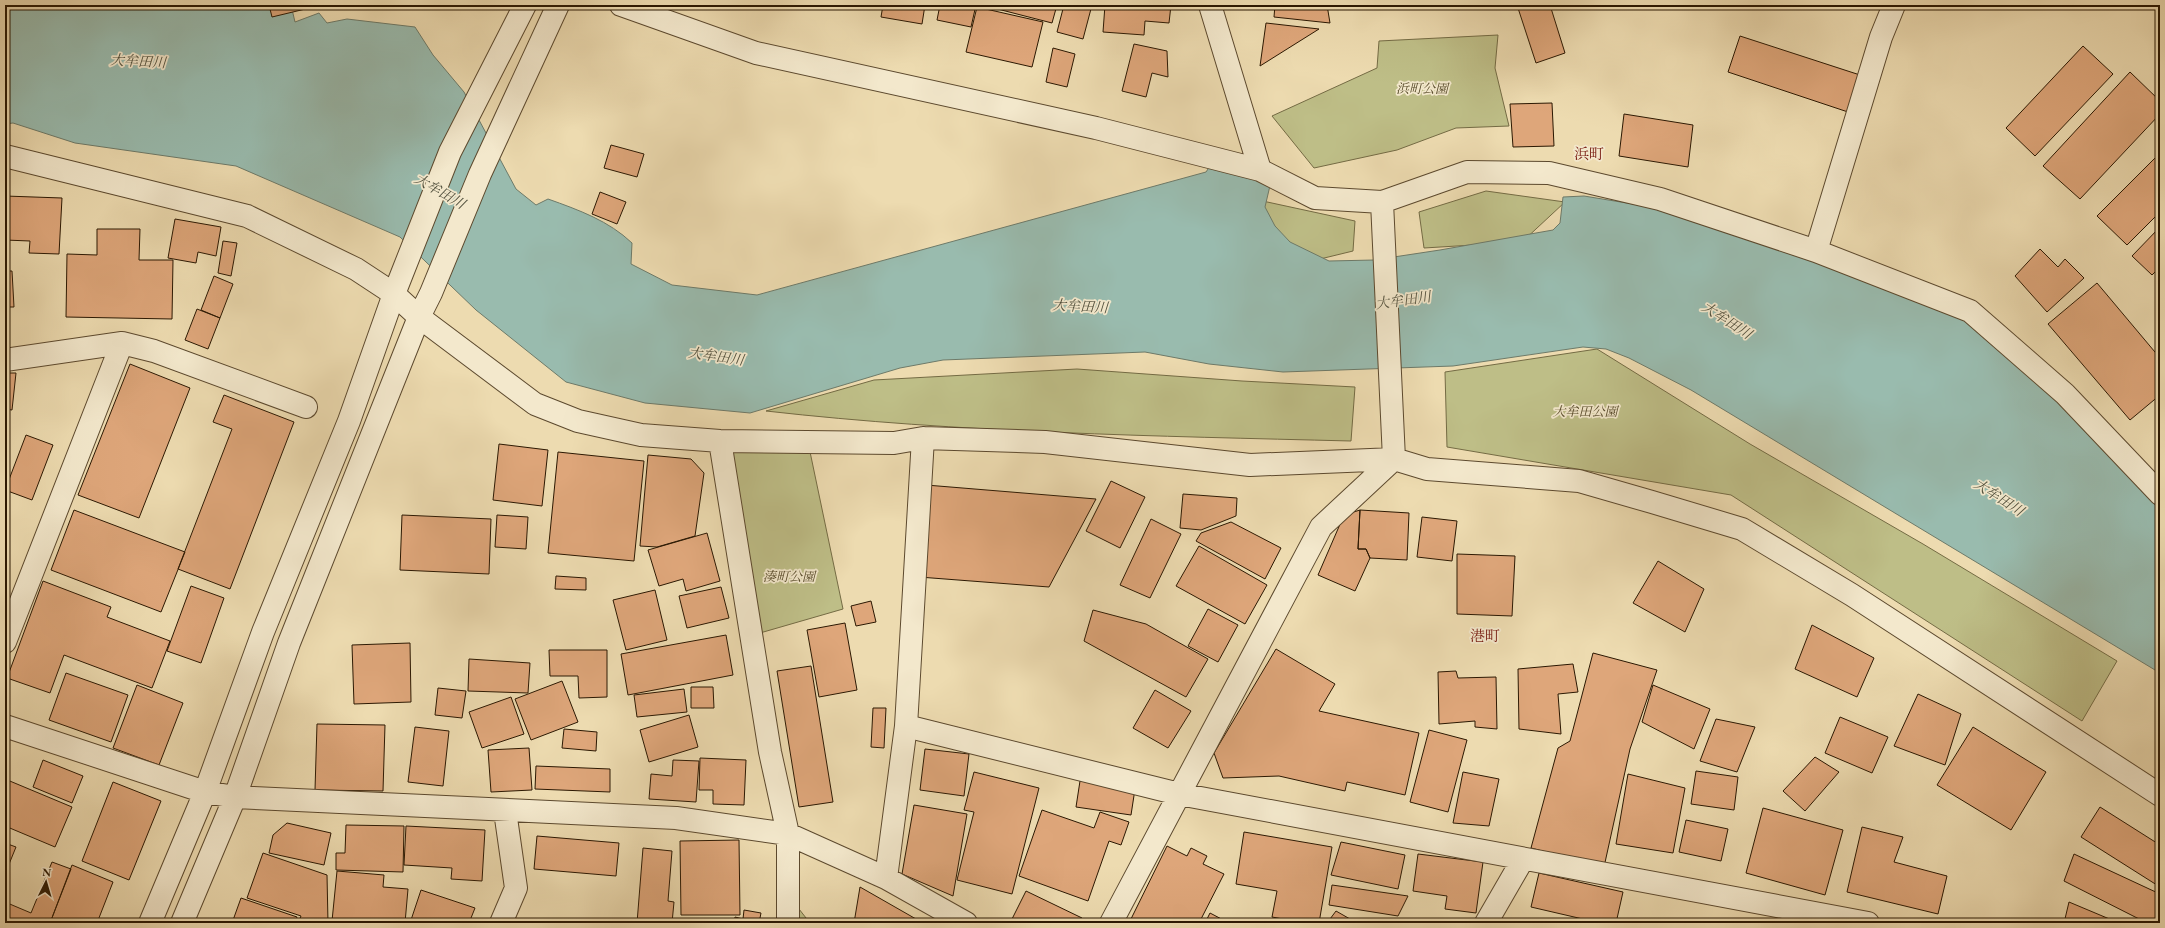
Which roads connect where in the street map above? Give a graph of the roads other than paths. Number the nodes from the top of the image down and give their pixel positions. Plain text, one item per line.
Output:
1 (525, 5) edge
2 (558, 5) edge
3 (621, 5) edge
4 (1210, 5) edge
5 (1894, 5) edge
6 (5, 156) edge
7 (1260, 170) junction
8 (1382, 202) junction
9 (1816, 250) junction
10 (394, 294) junction
11 (419, 317) junction
12 (122, 343) junction
13 (5, 360) edge
14 (306, 407) dead end
15 (923, 438) junction
16 (720, 441) junction
17 (1394, 459) junction
18 (2160, 494) edge
19 (5, 642) edge
20 (5, 726) edge
21 (906, 726) junction
22 (205, 792) junction
23 (1179, 794) junction
24 (2160, 795) edge
25 (235, 797) junction
26 (505, 811) junction
27 (788, 834) junction
28 (1523, 858) junction
29 (886, 878) junction
30 (150, 923) edge
31 (182, 923) edge
32 (501, 923) edge
33 (788, 923) edge
34 (966, 923) edge
35 (1111, 923) edge
36 (1486, 923) edge
37 (1868, 923) edge

1 - 10 street
2 - 11 street
3 - 7 street
4 - 7 street
5 - 9 street
6 - 10 street
7 - 8 street
8 - 9 street
8 - 17 street
9 - 18 street
10 - 11 street
10 - 22 street
11 - 16 street
11 - 25 street
12 - 13 street
12 - 14 street
12 - 19 street
15 - 16 street
15 - 17 street
15 - 21 street
16 - 27 street
17 - 23 street
17 - 24 street
20 - 22 street
21 - 23 street
21 - 29 street
22 - 25 street
22 - 30 street
23 - 28 street
23 - 35 street
25 - 26 street
25 - 31 street
26 - 27 street
26 - 32 street
27 - 29 street
27 - 33 street
28 - 36 street
28 - 37 street
29 - 34 street

